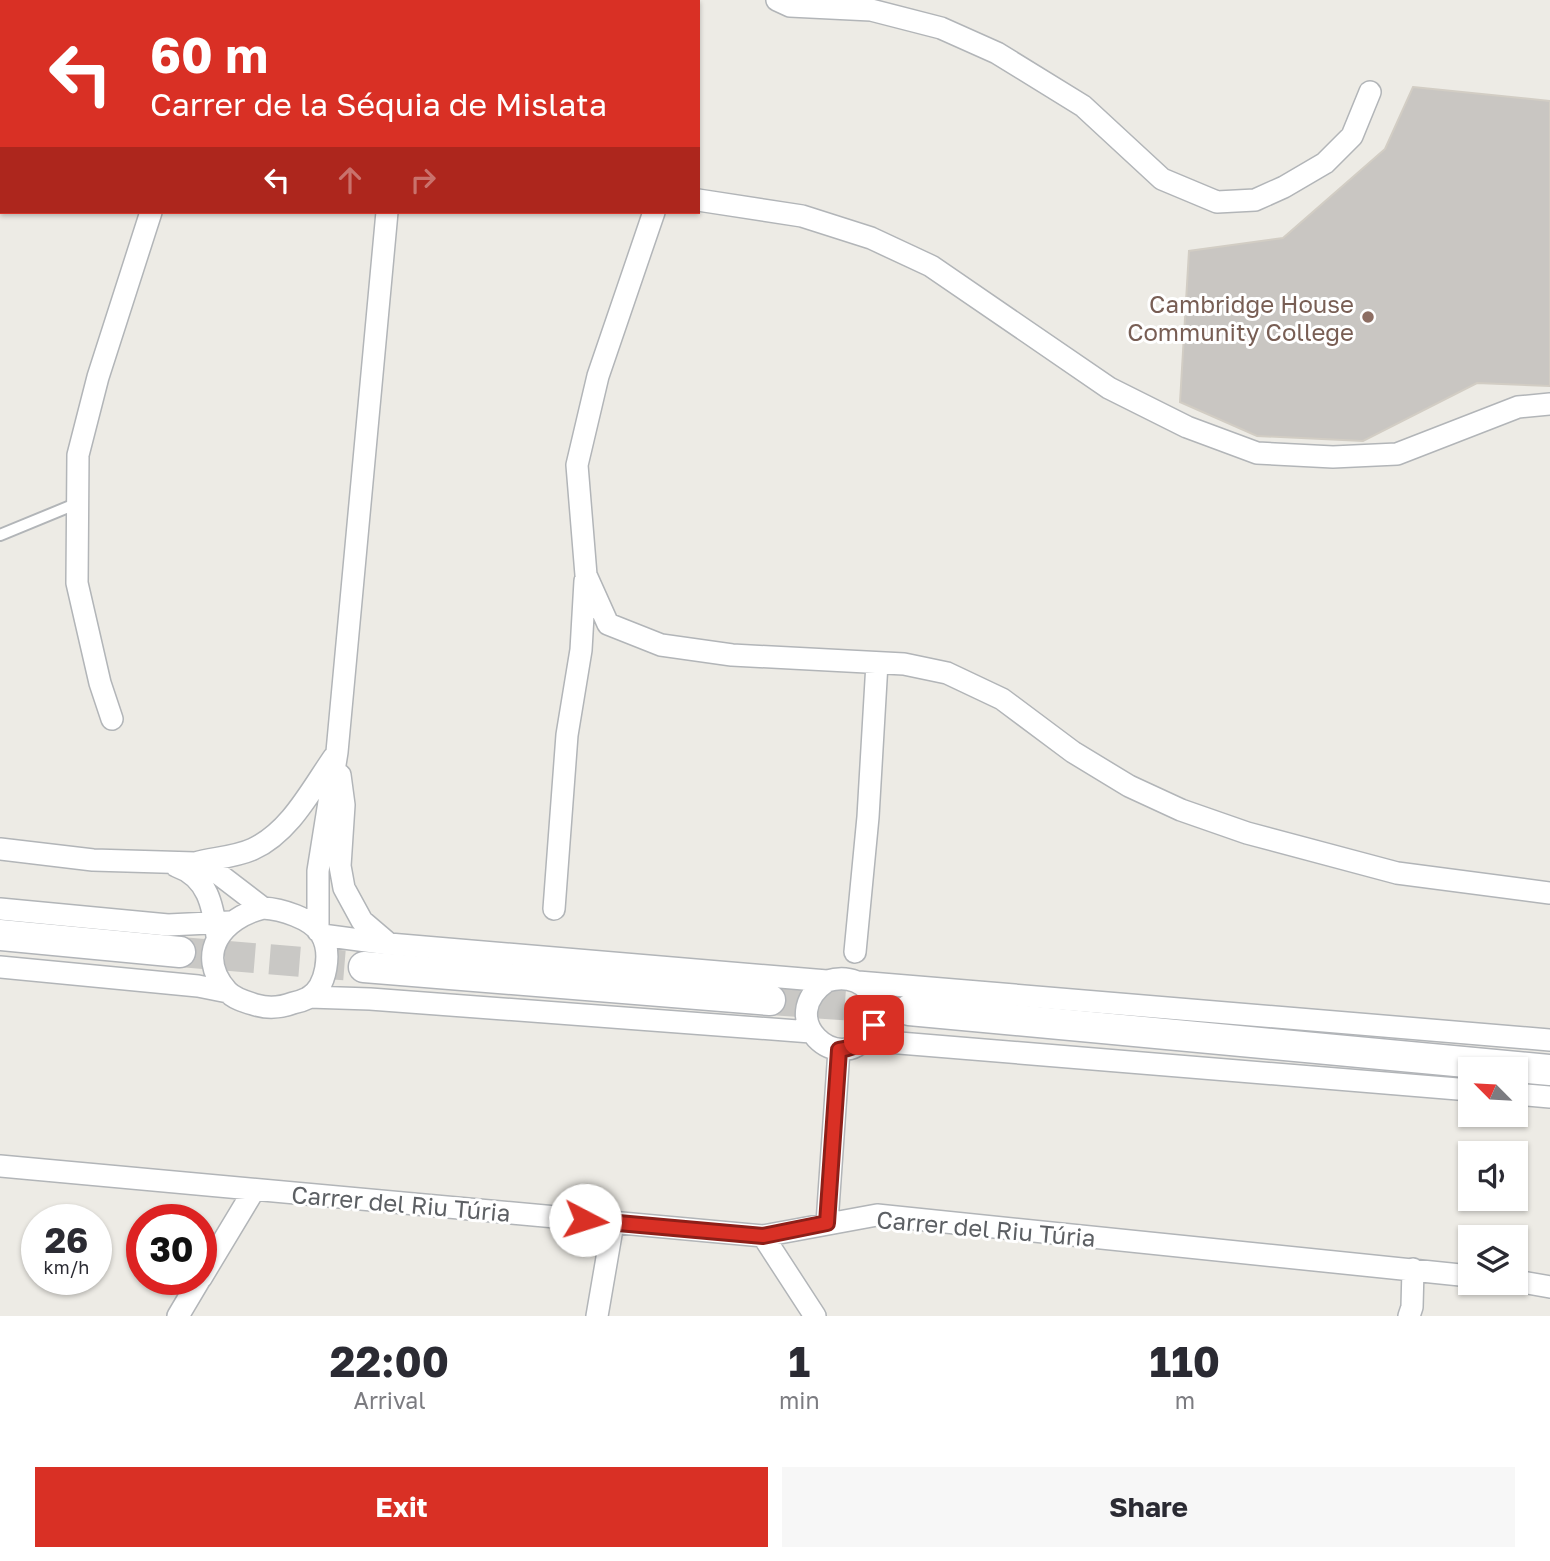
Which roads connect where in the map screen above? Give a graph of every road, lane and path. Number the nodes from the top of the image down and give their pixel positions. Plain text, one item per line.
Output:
1 (777, 0) edge
2 (1370, 92) dead end
3 (700, 200) edge
4 (150, 214) edge
5 (387, 214) edge
6 (653, 214) edge
7 (1550, 404) edge
8 (78, 503) junction
9 (0, 535) edge
10 (586, 575) junction
11 (877, 663) junction
12 (112, 719) dead end
13 (337, 752) junction
14 (0, 849) edge
15 (167, 863) junction
16 (195, 863) junction
17 (1550, 893) edge
18 (263, 908) junction
19 (0, 909) edge
20 (554, 909) dead end
21 (221, 928) junction
22 (320, 933) junction
23 (0, 935) edge
24 (389, 944) junction
25 (180, 952) tunnel mouth
26 (855, 952) dead end
27 (0, 967) edge
28 (363, 967) tunnel mouth
29 (827, 981) junction
30 (858, 982) junction
31 (228, 992) junction
32 (309, 997) junction
33 (770, 1000) tunnel mouth
34 (909, 1010) tunnel mouth
35 (811, 1032) junction
36 (1550, 1040) edge
37 (849, 1047) junction
38 (1550, 1070) edge
39 (1458, 1089) edge
40 (1528, 1095) edge
41 (1550, 1097) edge
42 (0, 1167) edge
43 (254, 1190) junction
44 (613, 1223) junction
45 (827, 1223) junction
46 (763, 1236) junction
47 (217, 1252) edge
48 (1413, 1269) junction
49 (1458, 1275) edge
50 (1528, 1283) edge
51 (1550, 1287) edge
52 (191, 1295) edge
53 (178, 1316) edge
54 (597, 1316) edge
55 (815, 1316) edge
56 (1409, 1316) edge

1 - 2 street
3 - 7 street
4 - 8 street
5 - 13 street
6 - 10 street
8 - 9 lane
8 - 12 street
10 - 11 street
10 - 20 street
11 - 17 street
11 - 26 street
13 - 16 street
13 - 22 street
13 - 24 street
14 - 15 street
15 - 16 street
15 - 21 street
16 - 18 street
18 - 21 street
18 - 22 street
19 - 21 street
21 - 31 street
22 - 24 street
22 - 32 street
23 - 25 main road
24 - 29 street
27 - 31 street
28 - 33 main road
29 - 30 street
29 - 35 street
30 - 36 street
30 - 37 street
31 - 32 street
32 - 35 street
34 - 38 main road
35 - 37 street
37 - 39 street
37 - 45 street
40 - 41 street
42 - 43 street, Carrer del Riu Túria
43 - 44 street, Carrer del Riu Túria
43 - 47 street
44 - 46 street, Carrer del Riu Túria
44 - 54 street
45 - 46 street, Carrer del Riu Túria
45 - 48 street, Carrer del Riu Túria
46 - 55 street
48 - 49 street, Carrer del Riu Túria
48 - 56 street
50 - 51 street
52 - 53 street

